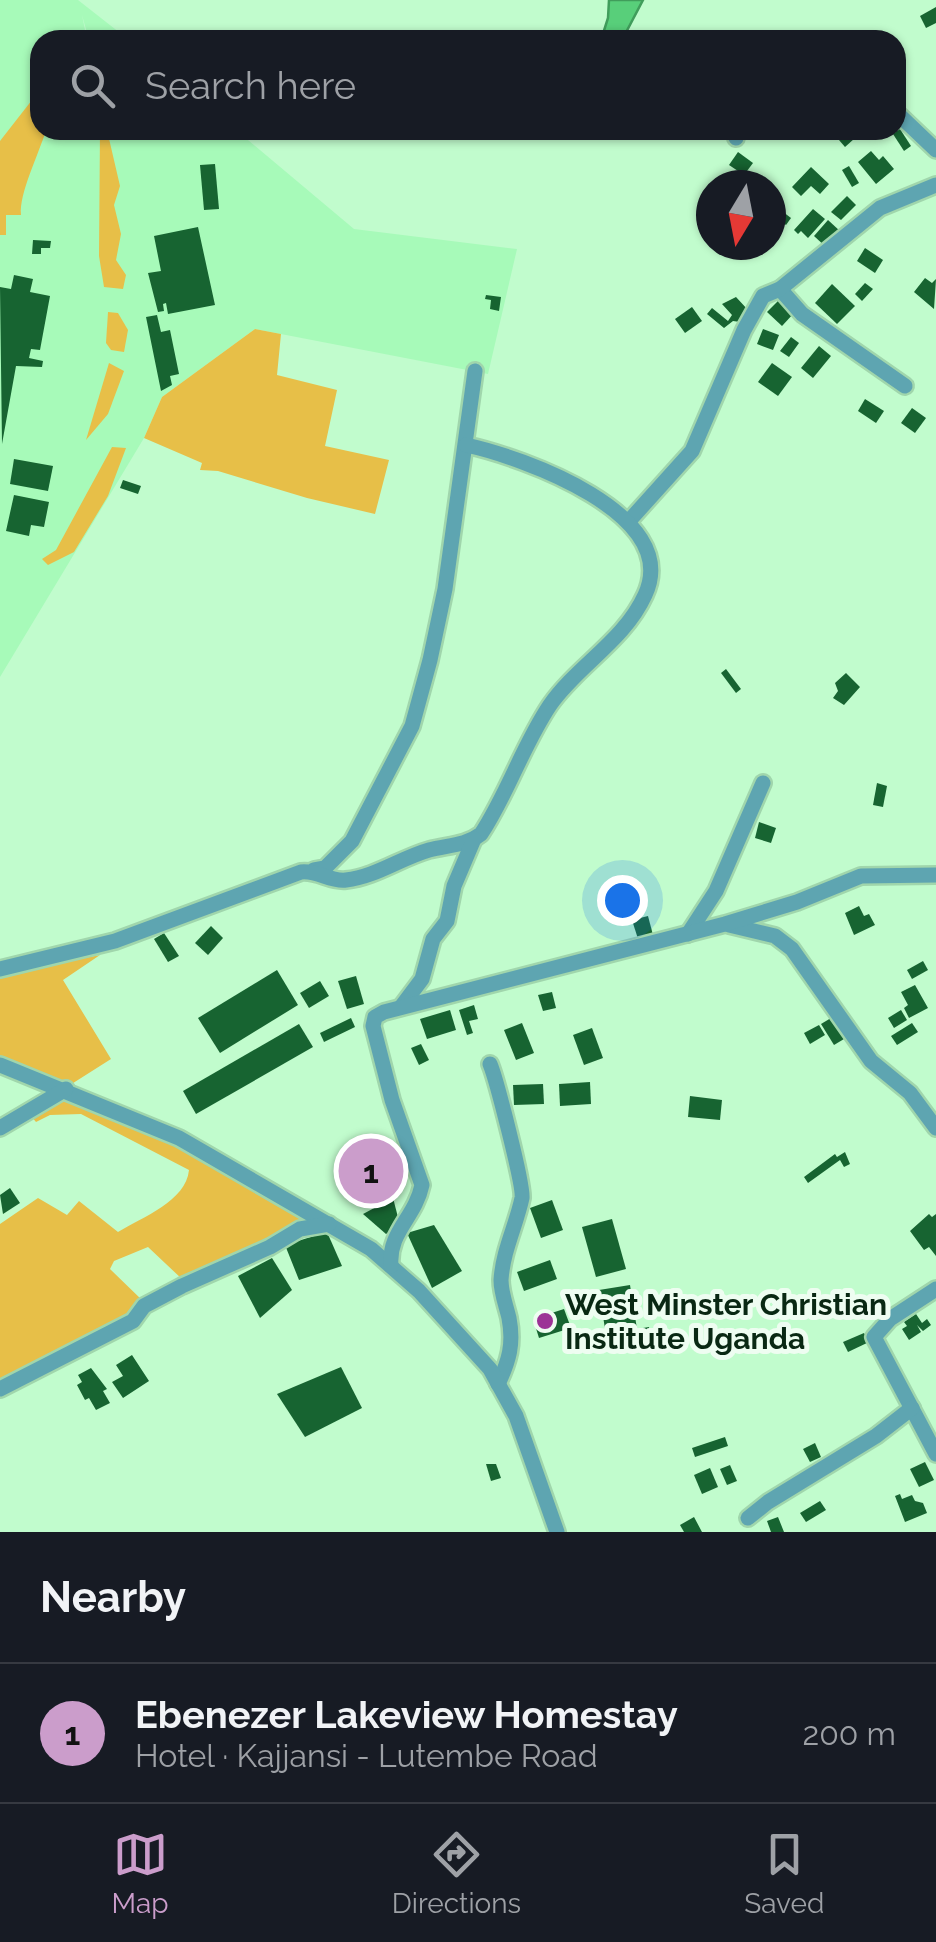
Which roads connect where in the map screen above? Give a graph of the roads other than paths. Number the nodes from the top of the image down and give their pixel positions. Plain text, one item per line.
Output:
1 (906, 122) edge
2 (936, 150) edge
3 (936, 184) edge
4 (780, 289) junction
5 (475, 371) dead end
6 (904, 386) dead end
7 (466, 445) junction
8 (629, 521) junction
9 (763, 783) dead end
10 (474, 840) junction
11 (314, 870) junction
12 (936, 875) edge
13 (725, 924) junction
14 (688, 934) junction
15 (0, 969) edge
16 (401, 1008) junction
17 (0, 1064) edge
18 (490, 1064) dead end
19 (66, 1089) junction
20 (0, 1128) edge
21 (936, 1128) edge
22 (329, 1224) junction
23 (391, 1266) junction
24 (936, 1289) edge
25 (498, 1384) junction
26 (0, 1389) edge
27 (912, 1408) junction
28 (936, 1454) edge
29 (748, 1518) dead end
30 (556, 1532) edge

1 - 2 street
3 - 4 street
4 - 6 street
4 - 8 street
5 - 7 street
7 - 8 street
7 - 11 street
8 - 10 street
9 - 14 street
10 - 11 street
10 - 16 street
11 - 15 street
12 - 13 street
13 - 14 street
13 - 21 street
14 - 16 street
16 - 23 street
17 - 19 street
18 - 25 street
19 - 20 street
19 - 22 street
22 - 23 street
22 - 26 street
23 - 25 street
24 - 27 street
25 - 30 street
27 - 28 street
27 - 29 street

